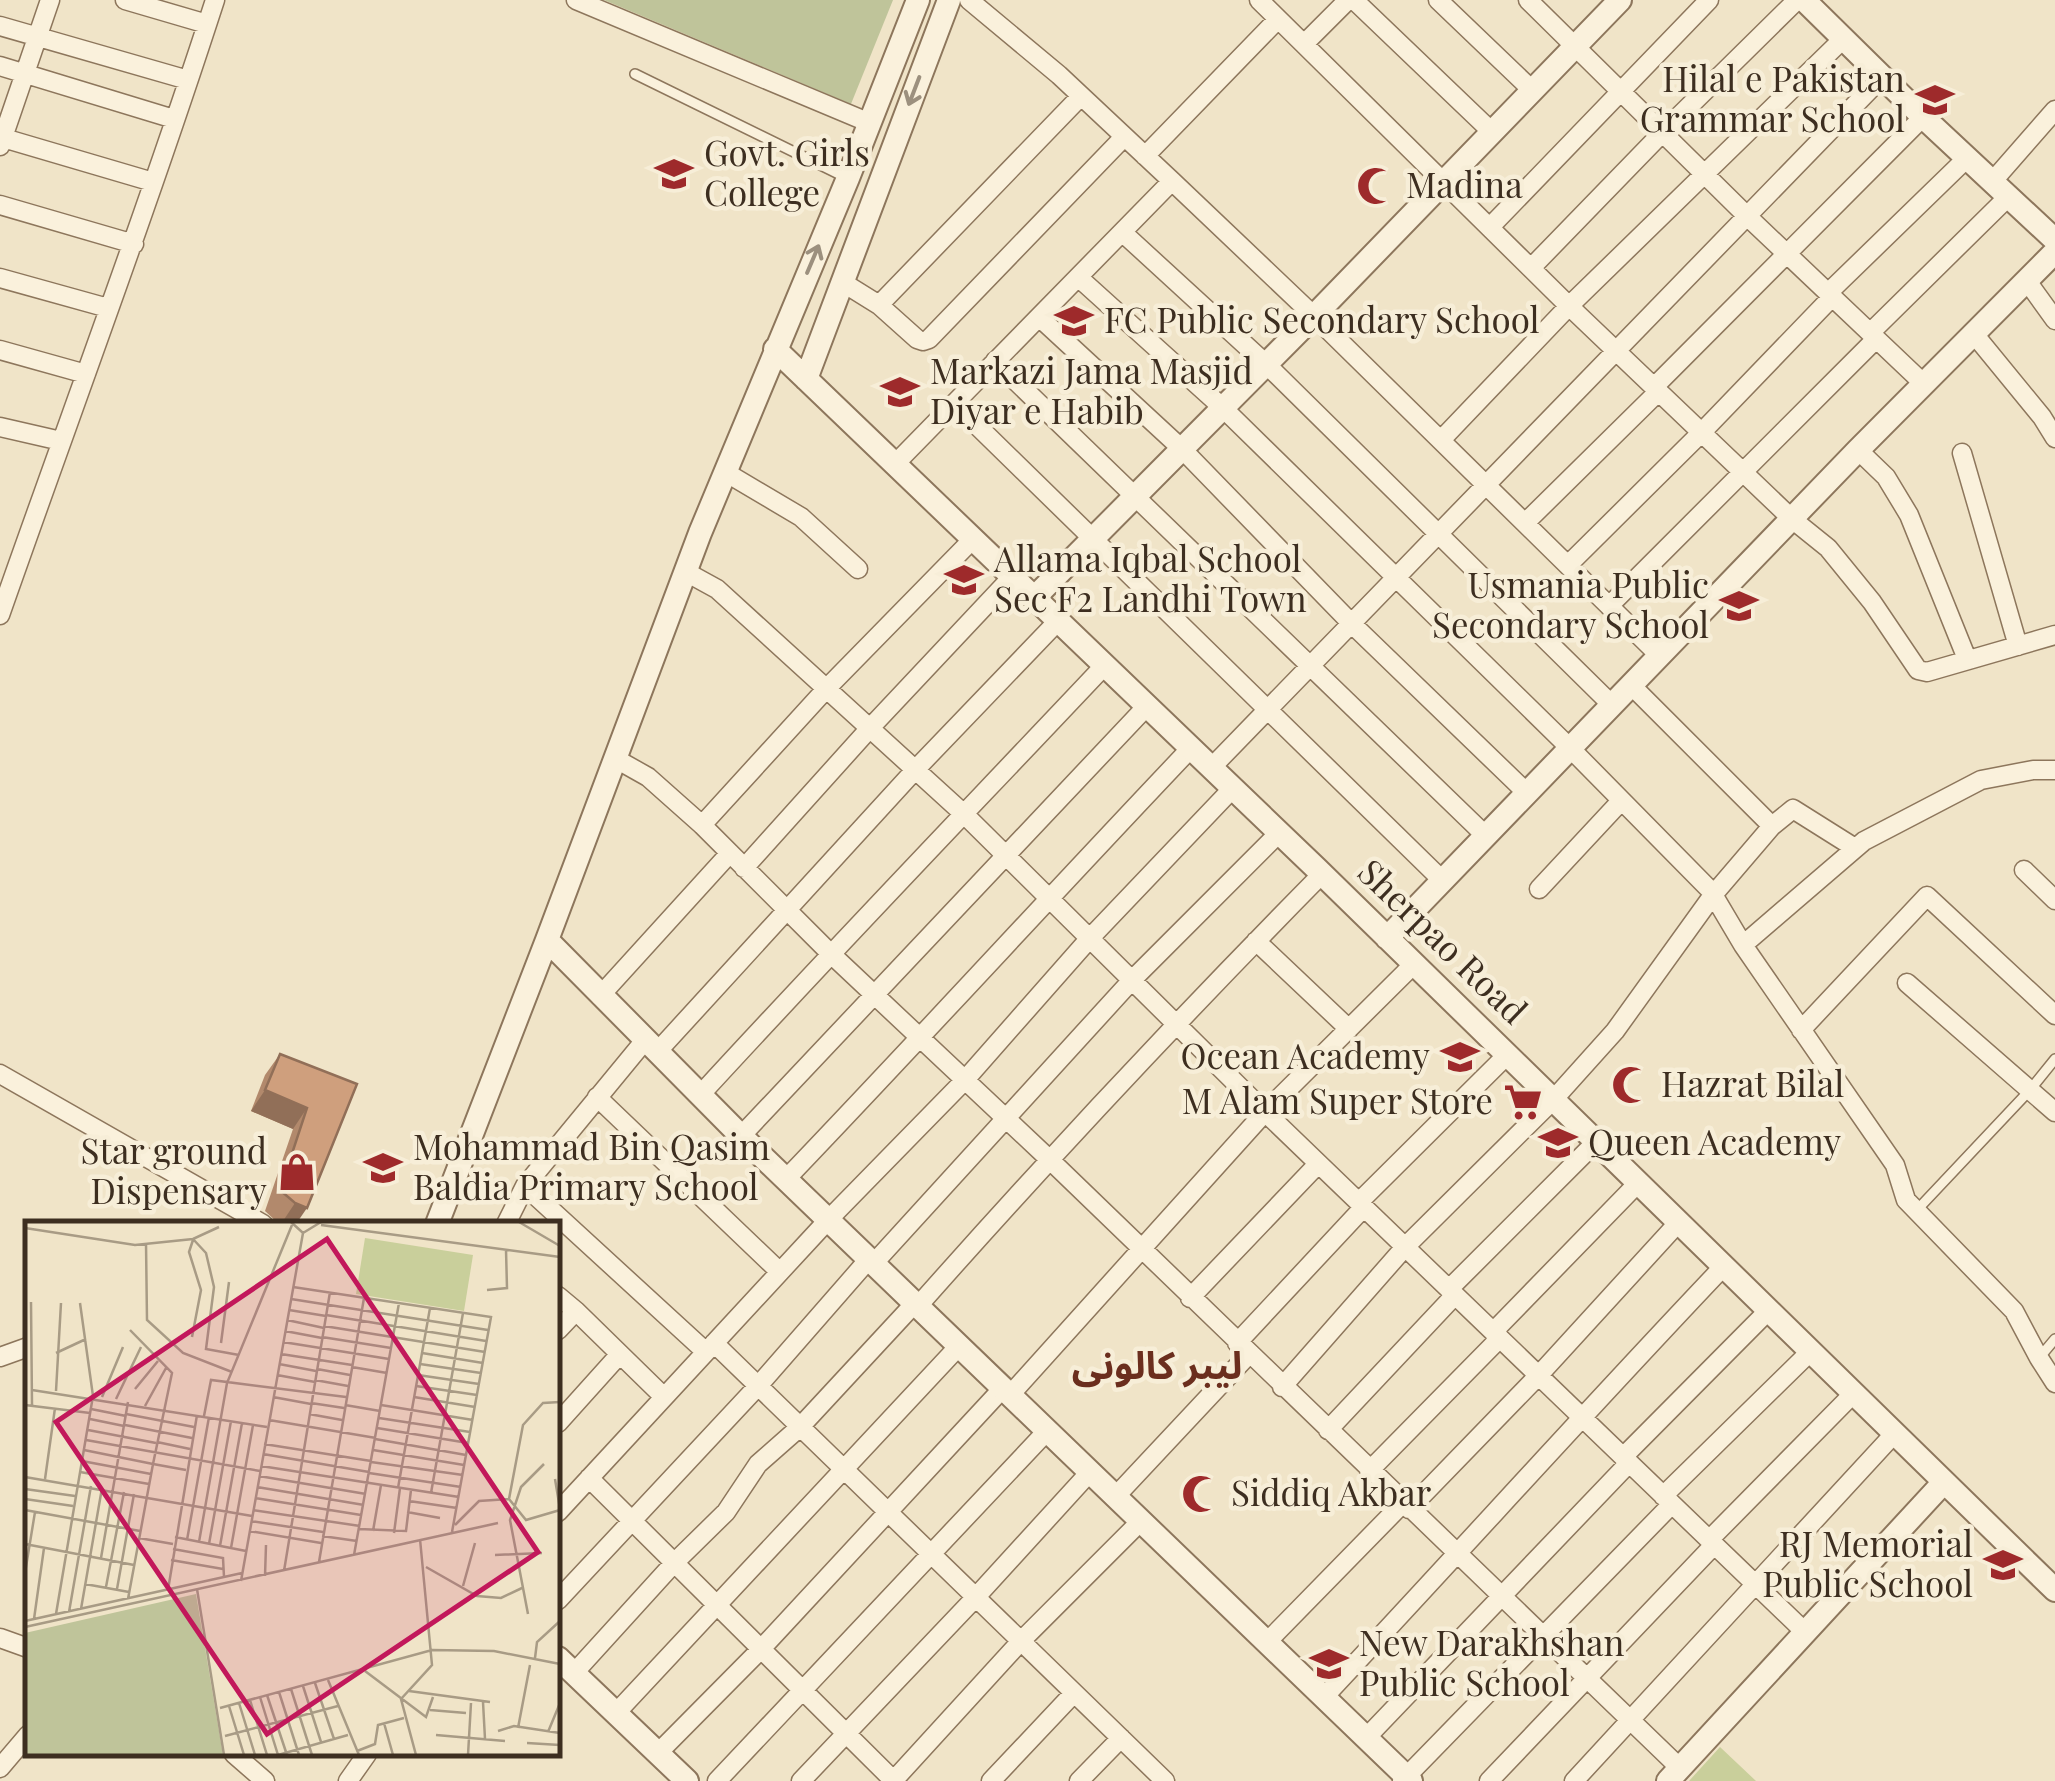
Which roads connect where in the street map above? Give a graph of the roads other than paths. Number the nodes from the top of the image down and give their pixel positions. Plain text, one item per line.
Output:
1 (50, 0) edge
2 (125, 0) edge
3 (214, 0) edge
4 (576, 0) edge
5 (918, 0) edge
6 (948, 0) edge
7 (969, 0) edge
8 (1259, 0) edge
9 (1351, 0) edge
10 (1438, 0) edge
11 (1528, 0) edge
12 (1710, 0) edge
13 (1800, 0) edge
14 (1618, 1) edge
15 (1278, 19) junction
16 (207, 24) junction
17 (0, 26) edge
18 (37, 37) junction
19 (1843, 38) junction
20 (1304, 44) junction
21 (1576, 45) junction
22 (0, 66) edge
23 (25, 73) junction
24 (635, 74) dead end
25 (1882, 77) junction
26 (188, 80) junction
27 (1532, 90) junction
28 (1622, 90) junction
29 (1081, 96) junction
30 (2055, 110) edge
31 (1922, 117) junction
32 (174, 119) junction
33 (870, 123) junction
34 (1492, 132) junction
35 (1663, 132) junction
36 (1124, 136) junction
37 (1, 140) edge
38 (1145, 156) junction
39 (1967, 158) junction
40 (1705, 174) junction
41 (848, 178) junction
42 (1172, 181) junction
43 (1444, 181) junction
44 (154, 182) junction
45 (2000, 189) junction
46 (0, 205) edge
47 (1748, 217) junction
48 (1490, 227) junction
49 (1122, 232) junction
50 (2055, 240) edge
51 (134, 244) junction
52 (2055, 252) edge
53 (1786, 254) junction
54 (1532, 268) junction
55 (1078, 277) junction
56 (0, 278) edge
57 (2027, 280) junction
58 (842, 282) junction
59 (1830, 295) junction
60 (879, 306) junction
61 (1569, 306) junction
62 (108, 308) junction
63 (1314, 316) junction
64 (1039, 317) junction
65 (2055, 320) edge
66 (1974, 334) junction
67 (1873, 336) junction
68 (776, 349) junction
69 (0, 350) edge
70 (1618, 351) junction
71 (996, 362) junction
72 (1266, 364) junction
73 (86, 374) junction
74 (806, 378) junction
75 (1924, 384) junction
76 (1657, 389) junction
77 (954, 403) junction
78 (1223, 408) junction
79 (0, 427) edge
80 (1702, 432) junction
81 (2055, 438) edge
82 (1441, 440) junction
83 (61, 442) junction
84 (1182, 449) junction
85 (1858, 450) junction
86 (1962, 453) dead end
87 (895, 464) junction
88 (725, 472) junction
89 (1743, 472) junction
90 (1487, 486) junction
91 (1136, 496) junction
92 (1792, 519) junction
93 (1525, 523) junction
94 (1439, 536) junction
95 (973, 538) junction
96 (1094, 538) junction
97 (1568, 565) junction
98 (858, 568) dead end
99 (686, 572) junction
100 (1012, 577) junction
101 (1397, 578) junction
102 (1034, 598) junction
103 (1609, 606) junction
104 (0, 615) edge
105 (1058, 621) junction
106 (1352, 624) junction
107 (2055, 635) edge
108 (2018, 646) junction
109 (1660, 656) junction
110 (1967, 659) junction
111 (1105, 665) junction
112 (1310, 667) junction
113 (1632, 685) junction
114 (827, 688) junction
115 (1612, 704) junction
116 (1147, 706) junction
117 (1269, 710) junction
118 (870, 728) junction
119 (1191, 748) junction
120 (1570, 748) junction
121 (616, 758) junction
122 (1212, 768) junction
123 (916, 770) junction
124 (2055, 770) edge
125 (1233, 788) junction
126 (1527, 793) junction
127 (1622, 801) junction
128 (965, 814) junction
129 (702, 825) junction
130 (1772, 826) junction
131 (1279, 832) junction
132 (1486, 836) junction
133 (1856, 848) junction
134 (730, 853) junction
135 (1005, 855) junction
136 (744, 868) junction
137 (2024, 870) dead end
138 (1322, 874) junction
139 (1442, 881) junction
140 (1539, 889) dead end
141 (1713, 895) junction
142 (1048, 898) junction
143 (2055, 900) edge
144 (787, 911) junction
145 (1090, 938) junction
146 (1388, 938) junction
147 (547, 940) junction
148 (1256, 941) junction
149 (1743, 944) junction
150 (830, 954) junction
151 (1414, 964) junction
152 (1132, 980) junction
153 (1907, 984) dead end
154 (600, 996) junction
155 (874, 996) junction
156 (2055, 1015) edge
157 (1176, 1024) junction
158 (1348, 1029) junction
159 (1802, 1030) junction
160 (921, 1038) junction
161 (651, 1046) junction
162 (1507, 1055) junction
163 (2055, 1059) edge
164 (0, 1074) edge
165 (964, 1080) junction
166 (2030, 1090) junction
167 (701, 1094) junction
168 (597, 1097) junction
169 (1552, 1100) junction
170 (1265, 1112) junction
171 (2055, 1112) edge
172 (1004, 1118) junction
173 (740, 1136) junction
174 (1596, 1142) junction
175 (1048, 1159) junction
176 (1318, 1164) junction
177 (787, 1178) junction
178 (1638, 1183) junction
179 (524, 1186) junction
180 (1361, 1205) junction
181 (1916, 1211) junction
182 (829, 1220) junction
183 (258, 1221) edge
184 (439, 1221) edge
185 (507, 1221) edge
186 (1678, 1223) junction
187 (1405, 1247) junction
188 (1141, 1250) junction
189 (872, 1261) junction
190 (1723, 1267) junction
191 (780, 1272) junction
192 (1452, 1292) junction
193 (560, 1298) edge
194 (1190, 1298) junction
195 (916, 1304) junction
196 (576, 1311) junction
197 (1768, 1311) junction
198 (560, 1328) edge
199 (1496, 1335) junction
200 (2055, 1339) edge
201 (959, 1346) junction
202 (710, 1348) junction
203 (25, 1349) edge
204 (1243, 1349) junction
205 (1810, 1352) junction
206 (620, 1354) junction
207 (0, 1357) edge
208 (2039, 1358) junction
209 (1539, 1376) junction
210 (2055, 1383) edge
211 (758, 1386) junction
212 (1282, 1387) junction
213 (1006, 1392) junction
214 (1853, 1394) junction
215 (664, 1397) junction
216 (1581, 1416) junction
217 (560, 1421) edge
218 (800, 1427) junction
219 (1328, 1430) junction
220 (1047, 1431) junction
221 (1894, 1434) junction
222 (1626, 1460) junction
223 (843, 1469) junction
224 (1370, 1471) junction
225 (1090, 1472) junction
226 (589, 1478) junction
227 (1944, 1482) junction
228 (1115, 1497) junction
229 (1668, 1500) junction
230 (1406, 1506) junction
231 (560, 1510) edge
232 (888, 1512) junction
233 (1141, 1521) junction
234 (633, 1522) junction
235 (1712, 1542) junction
236 (931, 1554) junction
237 (1457, 1555) junction
238 (674, 1563) junction
239 (1755, 1584) junction
240 (2055, 1590) edge
241 (560, 1598) edge
242 (975, 1598) junction
243 (1501, 1598) junction
244 (718, 1606) junction
245 (1805, 1632) junction
246 (1542, 1636) junction
247 (0, 1638) edge
248 (1020, 1641) junction
249 (1267, 1642) junction
250 (25, 1647) edge
251 (761, 1649) junction
252 (566, 1666) edge
253 (1585, 1678) junction
254 (802, 1690) junction
255 (1074, 1692) junction
256 (1324, 1697) junction
257 (616, 1713) junction
258 (1631, 1722) junction
259 (846, 1734) junction
260 (1121, 1738) junction
261 (1366, 1738) junction
262 (25, 1739) edge
263 (658, 1752) junction
264 (236, 1756) edge
265 (366, 1756) edge
266 (0, 1768) edge
267 (1674, 1775) edge
268 (1406, 1779) edge
269 (1162, 1780) edge
270 (265, 1781) edge
271 (348, 1781) edge
272 (687, 1781) edge
273 (717, 1781) edge
274 (801, 1781) edge
275 (893, 1781) edge
276 (991, 1781) edge
277 (1080, 1781) edge
278 (1489, 1781) edge
279 (1574, 1781) edge

1 - 18 street
2 - 16 street
3 - 16 street
4 - 33 street
5 - 33 street
6 -> 58 street
7 - 29 street
8 - 15 street
9 - 20 street
9 - 34 street
10 - 27 street
11 - 21 street
12 - 28 street
13 - 19 street
13 - 35 street
14 - 21 street
15 - 20 street
15 - 38 street
16 - 26 street
17 - 18 street
18 - 23 street
18 - 26 street
19 - 25 street
19 - 40 street
20 - 43 street
21 - 27 street
21 - 28 street
22 - 23 street
23 - 32 street
23 - 37 street
24 - 41 lane
25 - 31 street
25 - 47 street
26 - 32 street
27 - 34 street
28 - 35 street
28 - 48 street
29 - 36 street
29 - 60 street
30 - 45 street
31 - 39 street
31 - 53 street
32 - 44 street
33 - 41 street
34 - 43 street
35 - 40 street
35 - 54 street
36 - 38 street
36 - 60 street
37 - 44 street
38 - 42 street
39 - 45 street
39 - 59 street
40 - 47 street
40 - 61 street
68 -> 41 street
42 - 49 street
42 - 63 street
43 - 48 street
43 - 63 street
44 - 51 street
45 - 50 street
45 - 67 street
46 - 51 street
47 - 53 street
47 - 70 street
48 - 54 street
49 - 55 street
49 - 72 street
51 - 62 street
52 - 57 street
53 - 59 street
53 - 76 street
54 - 61 street
55 - 64 street
55 - 78 street
56 - 62 street
57 - 65 street
57 - 66 street
58 - 60 street
58 - 74 street
59 - 67 street
59 - 80 street
61 - 70 street
61 - 82 street
62 - 73 street
63 - 72 street
63 - 82 street
64 - 71 street
64 - 84 street
66 - 75 street
66 - 81 street
67 - 75 street
67 - 89 street
68 - 74 street, Sherpao Road
68 - 88 street
69 - 73 street
70 - 76 street
70 - 90 street
71 - 77 street
71 - 91 street
72 - 78 street
72 - 94 street
73 - 83 street
74 - 87 street, Sherpao Road
75 - 85 street
76 - 80 street
76 - 93 street
77 - 87 street
77 - 96 street
78 - 84 street
78 - 101 street
79 - 83 street
80 - 89 street
80 - 97 street
82 - 90 street
83 - 104 street
84 - 91 street
84 - 106 street
85 - 92 street
85 - 110 street
86 - 108 street
87 - 95 street, Sherpao Road
88 - 98 street
88 - 99 street
89 - 92 street
89 - 103 street
90 - 93 street
90 - 94 street
91 - 96 street
91 - 112 street
92 - 109 street
92 - 110 street
93 - 97 street
94 - 101 street
94 - 115 street
95 - 100 street, Sherpao Road
95 - 114 street
96 - 102 street
96 - 117 street
97 - 103 street
99 - 114 street
99 - 121 street
100 - 102 street, Sherpao Road
100 - 118 street
101 - 106 street
101 - 120 street
102 - 105 street, Sherpao Road
103 - 109 street
105 - 111 street, Sherpao Road
105 - 123 street
106 - 112 street
106 - 126 street
107 - 108 street
108 - 110 street
109 - 113 street
111 - 116 street, Sherpao Road
111 - 128 street
112 - 117 street
112 - 132 street
113 - 115 street
113 - 130 street
114 - 118 street
114 - 129 street
115 - 120 street
116 - 119 street, Sherpao Road
116 - 135 street
117 - 122 street
117 - 139 street
118 - 123 street
118 - 136 street
119 - 122 street, Sherpao Road
119 - 142 street
120 - 126 street
120 - 127 street
121 - 129 street
121 - 147 street
122 - 125 street, Sherpao Road
123 - 128 street
123 - 144 street
124 - 133 street
125 - 131 street, Sherpao Road
125 - 145 street
126 - 132 street
127 - 140 street
127 - 141 street
128 - 135 street
128 - 150 street
129 - 134 street
130 - 133 street
130 - 141 street
131 - 138 street, Sherpao Road
131 - 152 street
132 - 139 street
133 - 149 street
134 - 136 street
134 - 154 street
135 - 142 street
135 - 155 street
136 - 144 street
137 - 143 street
138 - 146 street, Sherpao Road
138 - 148 street
139 - 146 street
141 - 149 street
141 - 169 street
142 - 145 street
142 - 160 street
144 - 150 street
144 - 161 street
145 - 152 street
145 - 165 street
146 - 151 street, Sherpao Road
147 - 154 street
147 - 184 street
148 - 157 street
148 - 158 street
149 - 159 street
150 - 155 street
150 - 167 street
151 - 158 street
151 - 162 street, Sherpao Road
152 - 157 street
152 - 172 street
153 - 166 street
154 - 161 street
155 - 160 street
155 - 173 street
156 - 159 street
157 - 170 street
157 - 175 street
158 - 170 street
159 - 181 street
160 - 165 street
160 - 177 street
161 - 167 street
161 - 168 street
162 - 169 street, Sherpao Road
162 - 180 street
163 - 166 lane
164 - 183 street
165 - 172 street
165 - 182 street
166 - 171 street
166 - 181 lane
167 - 173 street
168 - 179 street
168 - 191 street
169 - 174 street, Sherpao Road
169 - 187 street
170 - 176 street
170 - 188 street
172 - 175 street
172 - 189 street
173 - 177 street
174 - 178 street, Sherpao Road
174 - 192 street
175 - 188 street
175 - 195 street
176 - 180 street
176 - 194 street
177 - 182 street
178 - 186 street, Sherpao Road
178 - 199 street
179 - 185 street
179 - 202 street
180 - 187 street
180 - 204 street
181 - 208 street
182 - 189 street
182 - 191 street
186 - 190 street, Sherpao Road
186 - 209 street
187 - 192 street
187 - 212 street
188 - 194 street
188 - 213 street
189 - 195 street
189 - 211 street
190 - 197 street, Sherpao Road
190 - 216 street
191 - 202 street
192 - 199 street
192 - 219 street
193 - 196 street
194 - 204 street
195 - 201 street
195 - 218 street
196 - 198 street
196 - 206 street
197 - 205 street, Sherpao Road
197 - 222 street
199 - 209 street
199 - 224 street
200 - 208 lane
201 - 213 street
201 - 223 street
202 - 211 street
202 - 215 street
203 - 207 street
204 - 212 street
204 - 228 street
205 - 214 street, Sherpao Road
205 - 229 street
206 - 215 street
206 - 217 street
208 - 210 street
209 - 216 street
209 - 230 street
211 - 218 street
211 - 234 street
212 - 219 street
213 - 220 street
213 - 232 street
214 - 221 street, Sherpao Road
214 - 235 street
215 - 226 street
216 - 222 street
216 - 237 street
218 - 223 street
218 - 238 street
219 - 224 street
220 - 225 street
220 - 236 street
221 - 227 street, Sherpao Road
221 - 239 street
222 - 229 street
222 - 243 street
223 - 232 street
223 - 244 street
224 - 230 street
225 - 228 street
225 - 242 street
226 - 231 street
226 - 234 street
227 - 240 street, Sherpao Road
227 - 245 street
228 - 233 street
229 - 235 street
229 - 246 street
230 - 237 street
230 - 249 street
232 - 236 street
232 - 251 street
233 - 248 street
233 - 249 street
234 - 238 street
234 - 241 street
235 - 239 street
235 - 253 street
236 - 242 street
236 - 254 street
237 - 243 street
237 - 256 street
238 - 244 street
238 - 252 street
239 - 245 street
239 - 258 street
242 - 248 street
242 - 259 street
243 - 246 street
243 - 261 street
244 - 251 street
244 - 257 street
245 - 267 street
246 - 253 street
246 - 268 street
247 - 250 street
248 - 255 street
248 - 275 street
249 - 256 street
251 - 254 street
251 - 263 street
252 - 257 street
253 - 258 street
253 - 278 street
254 - 259 street
254 - 273 street
255 - 260 street
255 - 276 street
256 - 261 street
257 - 263 street
258 - 267 street
258 - 279 street
259 - 274 street
259 - 275 street
260 - 269 street
260 - 277 street
261 - 268 street
262 - 266 street
263 - 272 street
264 - 270 street
265 - 271 street

